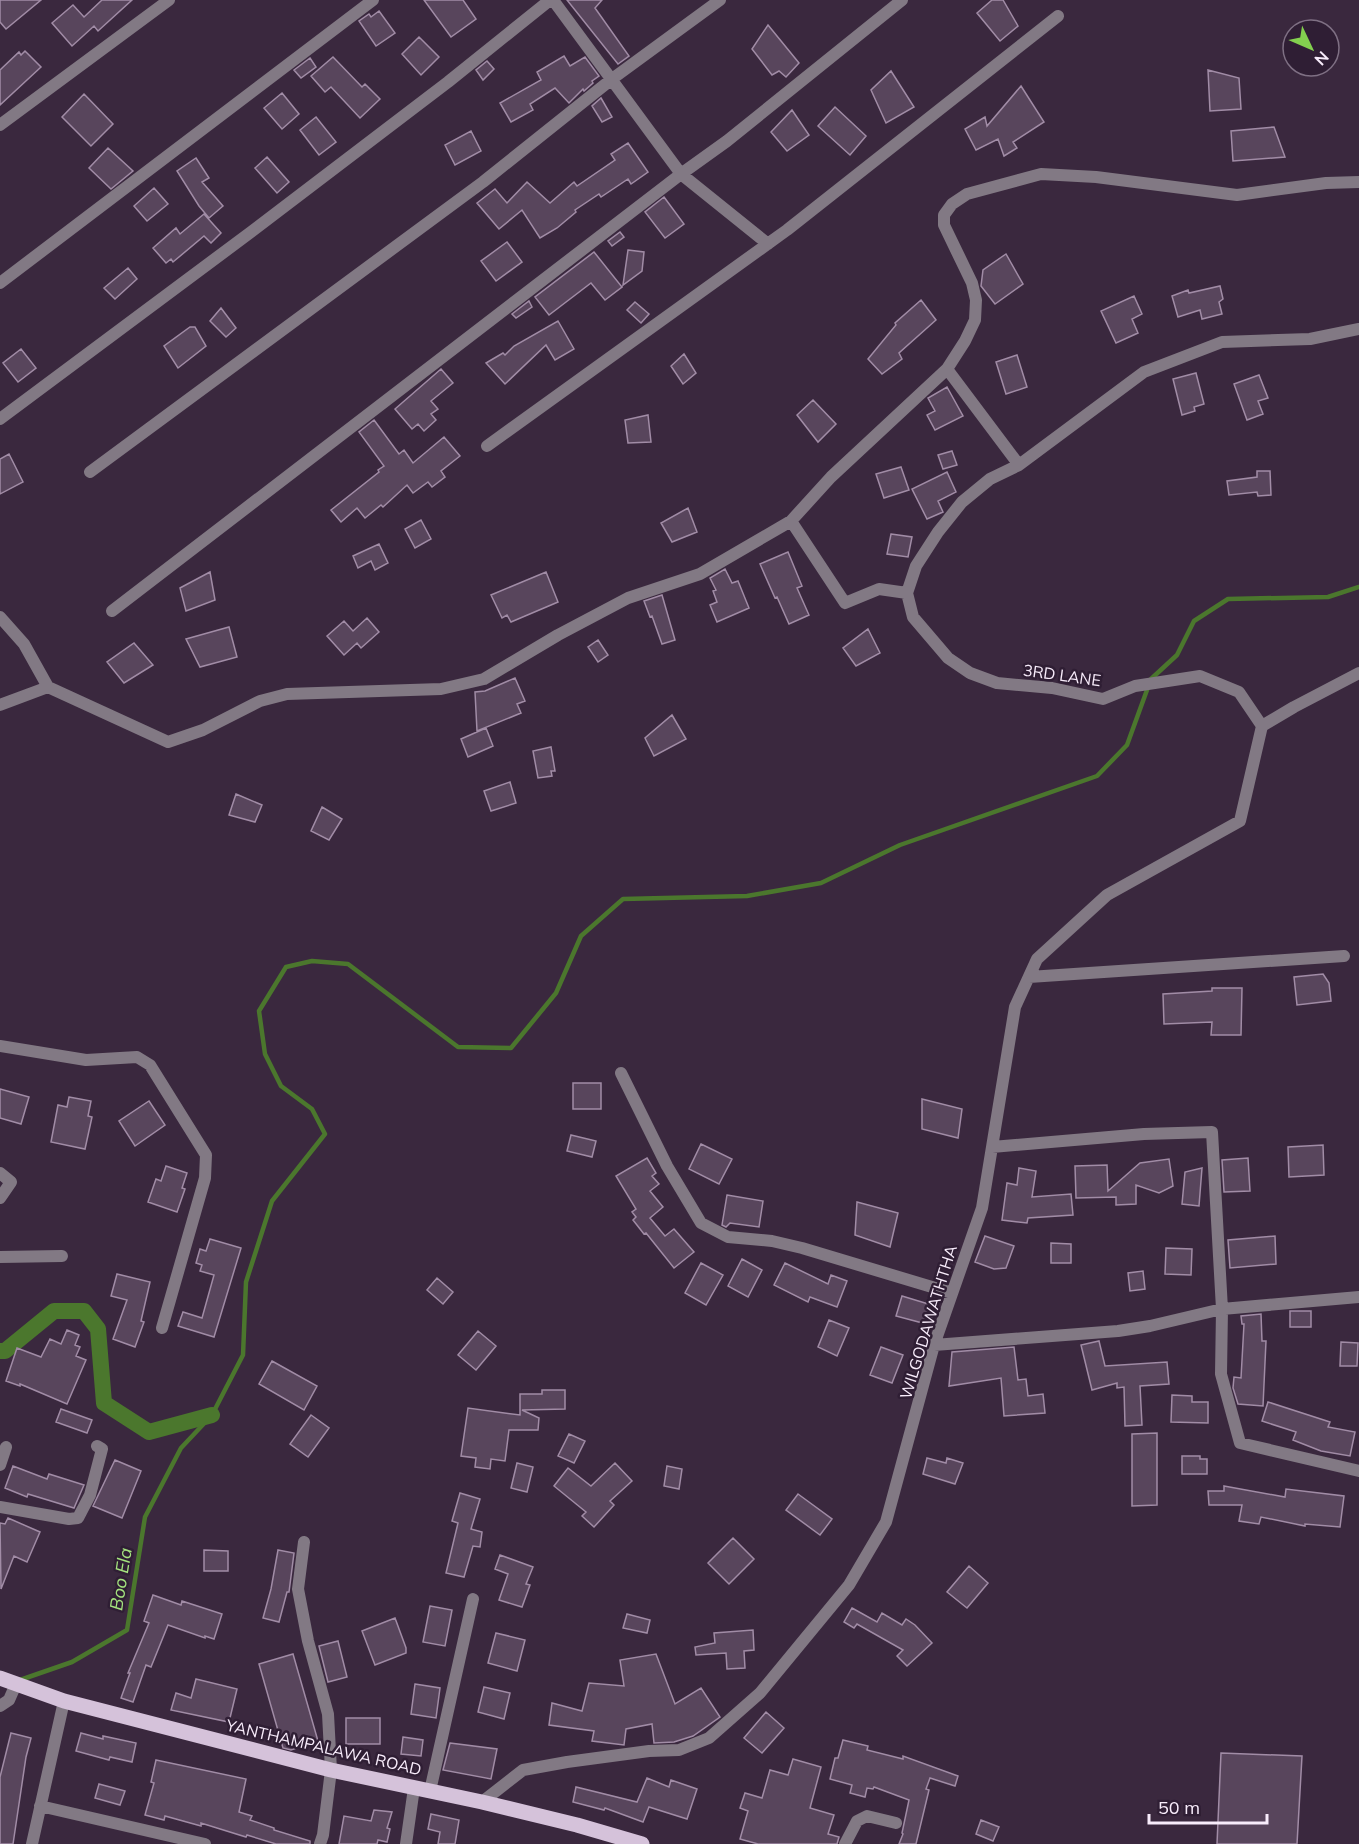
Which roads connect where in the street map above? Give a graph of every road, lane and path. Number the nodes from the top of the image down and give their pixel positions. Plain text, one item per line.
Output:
1 (169, 0) edge
2 (373, 0) edge
3 (552, 0) edge
4 (720, 0) edge
5 (902, 0) edge
6 (1058, 16) dead end
7 (612, 79) junction
8 (0, 125) edge
9 (681, 174) junction
10 (1359, 182) edge
11 (768, 244) junction
12 (0, 283) edge
13 (1359, 329) edge
14 (947, 369) junction
15 (0, 419) edge
16 (487, 446) dead end
17 (1018, 465) junction
18 (90, 472) dead end
19 (791, 521) junction
20 (907, 593) junction
21 (112, 610) dead end
22 (0, 617) edge
23 (1359, 674) edge
24 (48, 687) junction
25 (0, 705) edge
26 (1262, 726) junction
27 (1344, 956) dead end
28 (1029, 977) junction
29 (0, 1046) edge
30 (621, 1073) dead end
31 (992, 1148) junction
32 (0, 1173) edge
33 (0, 1198) edge
34 (62, 1256) dead end
35 (0, 1257) edge
36 (952, 1293) junction
37 (1359, 1298) edge
38 (1222, 1309) junction
39 (162, 1328) dead end
40 (934, 1345) junction
41 (97, 1446) dead end
42 (6, 1447) dead end
43 (0, 1465) edge
44 (1359, 1471) edge
45 (0, 1507) edge
46 (304, 1542) dead end
47 (473, 1599) dead end
48 (0, 1678) edge
49 (16, 1684) junction
50 (64, 1701) junction
51 (0, 1706) edge
52 (331, 1770) junction
53 (414, 1788) junction
54 (430, 1791) junction
55 (482, 1802) junction
56 (40, 1806) junction
57 (896, 1823) dead end
58 (32, 1844) edge
59 (205, 1844) edge
60 (320, 1844) edge
61 (406, 1844) edge
62 (642, 1844) edge
63 (845, 1844) edge

1 - 8 street
2 - 12 street
3 - 7 street
3 - 15 street
4 - 7 street
5 - 9 street
6 - 11 street
7 - 9 street
7 - 18 street
9 - 11 street
9 - 21 street
10 - 14 street
11 - 16 street
13 - 17 street
14 - 17 street
14 - 19 street
17 - 20 street
19 - 20 street
19 - 24 street
20 - 26 street, 3RD LANE
22 - 24 street
23 - 26 street
24 - 25 street
26 - 28 street, WILGODAWATHTHA
27 - 28 street
28 - 31 street, WILGODAWATHTHA
29 - 39 street
30 - 36 street
31 - 36 street, WILGODAWATHTHA
31 - 38 street
32 - 33 street
34 - 35 street
36 - 40 street, WILGODAWATHTHA
37 - 38 street
38 - 40 street
38 - 44 street
40 - 55 street, WILGODAWATHTHA
41 - 45 street
42 - 43 street
46 - 52 street
47 - 54 street
48 - 49 main road, YANTHAMPALAWA ROAD
49 - 50 main road, YANTHAMPALAWA ROAD
49 - 51 street
50 - 52 main road, YANTHAMPALAWA ROAD
50 - 56 street
52 - 53 main road, YANTHAMPALAWA ROAD
52 - 60 street
53 - 54 main road, YANTHAMPALAWA ROAD
53 - 61 street
54 - 55 main road, YANTHAMPALAWA ROAD
55 - 62 main road, YANTHAMPALAWA ROAD
56 - 58 street
56 - 59 street
57 - 63 street

